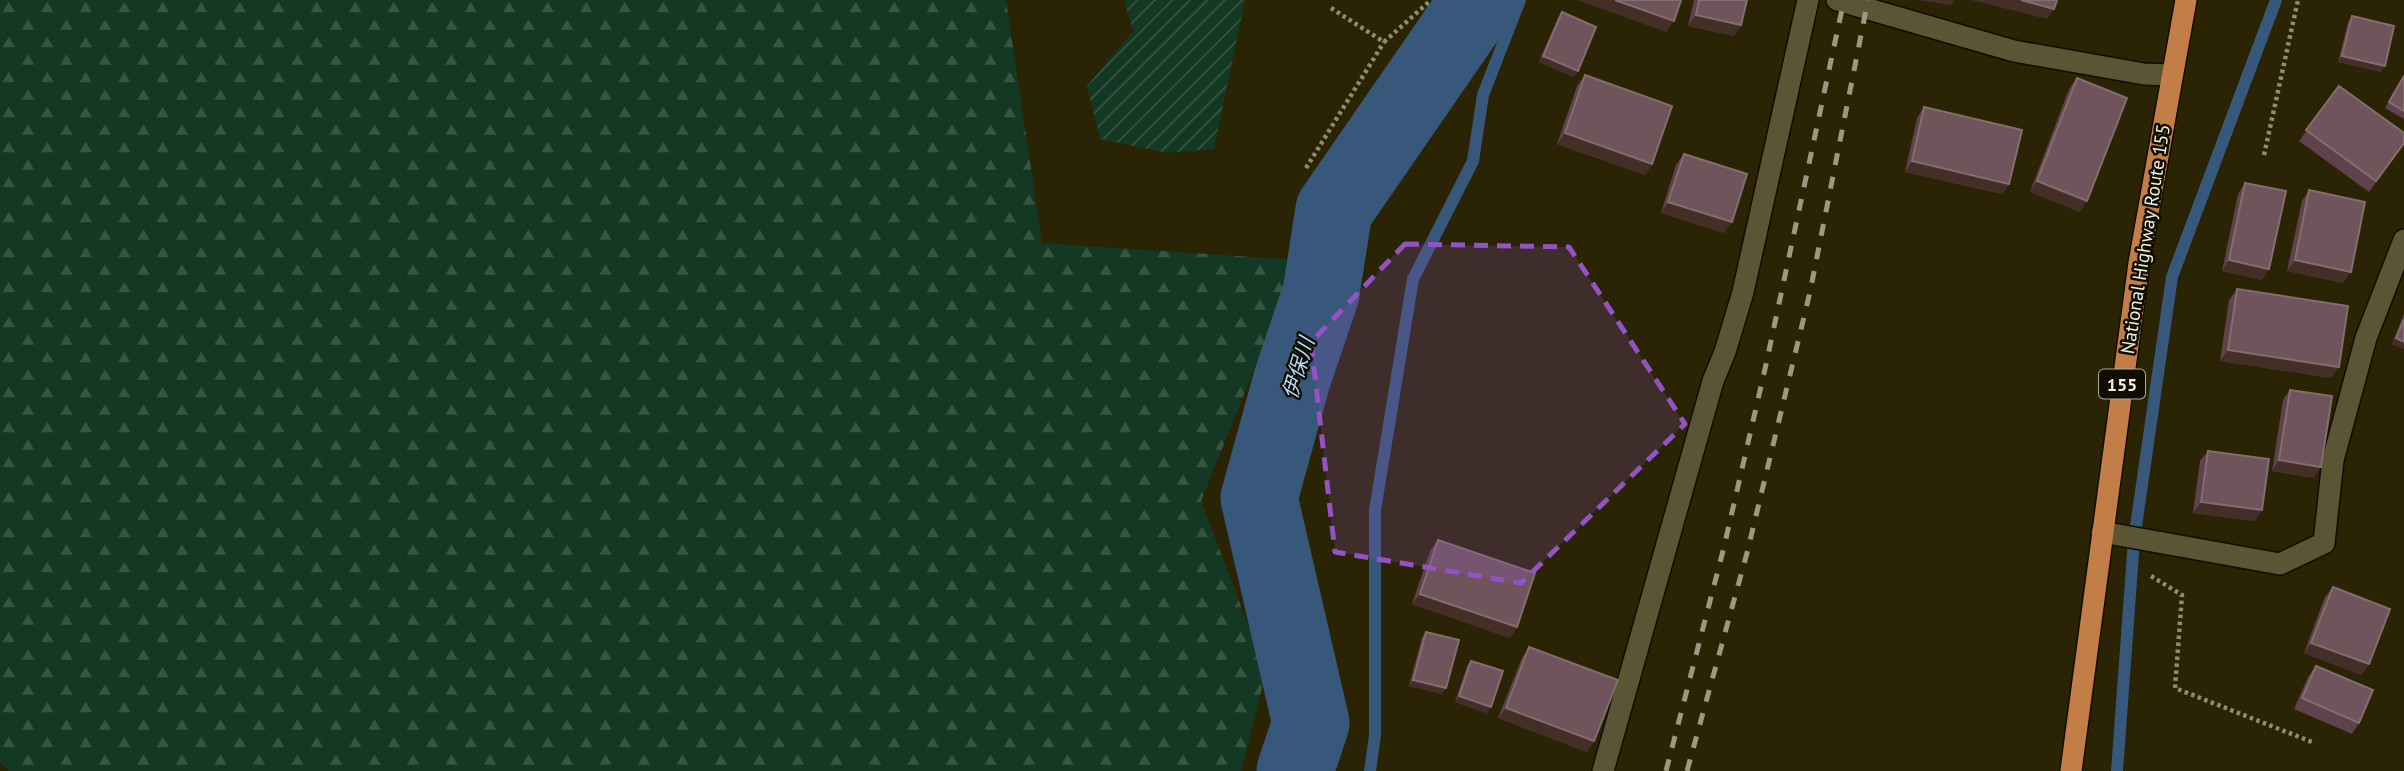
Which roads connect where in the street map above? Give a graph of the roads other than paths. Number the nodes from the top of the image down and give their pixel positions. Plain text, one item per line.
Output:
1 (1808, 0) edge
2 (1837, 0) edge
3 (2186, 0) edge
4 (2172, 75) junction
5 (2404, 240) edge
6 (2102, 532) junction
7 (1602, 771) edge
8 (2071, 771) edge

1 - 7 street
2 - 4 street
3 - 4 highway, National Highway Route 155 / 155
4 - 6 highway, National Highway Route 155 / 155
5 - 6 street
6 - 8 highway, National Highway Route 155 / 155

